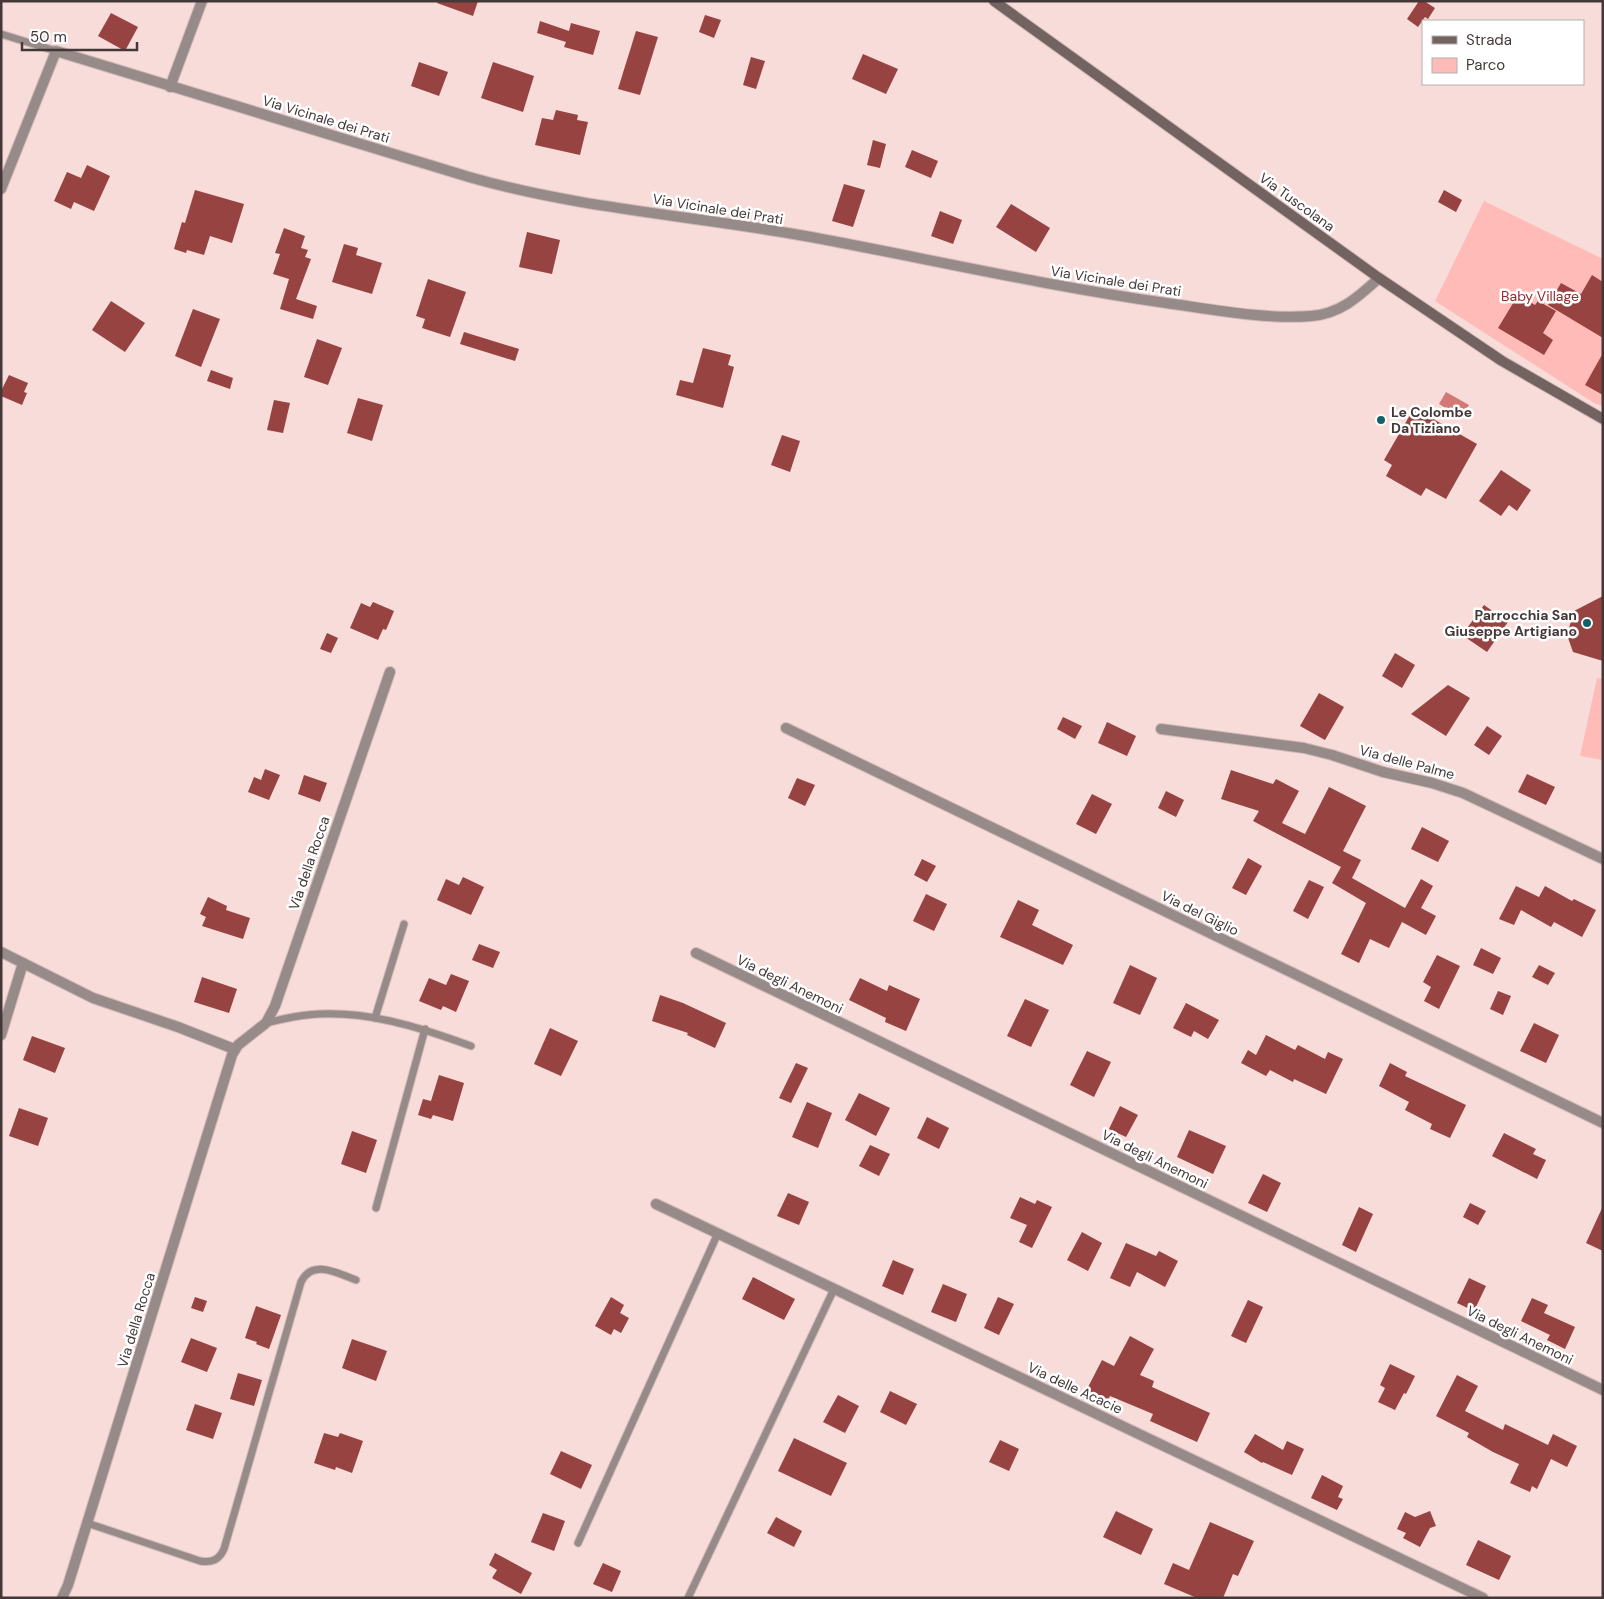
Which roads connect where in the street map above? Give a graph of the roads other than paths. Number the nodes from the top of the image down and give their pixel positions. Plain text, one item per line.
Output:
1 (202, 1) edge
2 (994, 1) edge
3 (1, 34) edge
4 (56, 51) junction
5 (170, 87) junction
6 (1, 189) edge
7 (1379, 278) junction
8 (1598, 414) edge
9 (1603, 419) edge
10 (390, 672) dead end
11 (786, 728) dead end
12 (1161, 729) dead end
13 (1603, 859) edge
14 (404, 924) dead end
15 (1, 952) edge
16 (696, 953) dead end
17 (23, 963) junction
18 (375, 1018) junction
19 (266, 1023) junction
20 (425, 1029) junction
21 (1, 1035) edge
22 (472, 1046) dead end
23 (234, 1049) junction
24 (1603, 1123) edge
25 (656, 1204) dead end
26 (376, 1208) dead end
27 (718, 1233) junction
28 (356, 1280) dead end
29 (834, 1289) junction
30 (1603, 1390) edge
31 (87, 1523) junction
32 (578, 1543) dead end
33 (62, 1598) edge
34 (688, 1598) edge
35 (1483, 1598) edge

1 - 5 street
2 - 7 main road, Via Tuscolana
3 - 4 lane
4 - 5 street, Via Vicinale dei Prati
4 - 6 street
5 - 7 street, Via Vicinale dei Prati
7 - 8 main road, Via Tuscolana
8 - 9 main road, Via Tuscolana
10 - 19 street, Via della Rocca
11 - 24 street, Via del Giglio
12 - 13 street, Via delle Palme
14 - 18 lane
15 - 17 street
16 - 30 street, Via degli Anemoni
17 - 21 street
17 - 23 street
18 - 19 lane
18 - 20 lane
19 - 23 street, Via della Rocca
20 - 22 lane
20 - 26 lane
23 - 31 street, Via della Rocca
25 - 27 street, Via delle Acacie
27 - 29 street, Via delle Acacie
27 - 32 lane
28 - 31 lane
29 - 34 lane
29 - 35 street, Via delle Acacie
31 - 33 street, Via della Rocca

